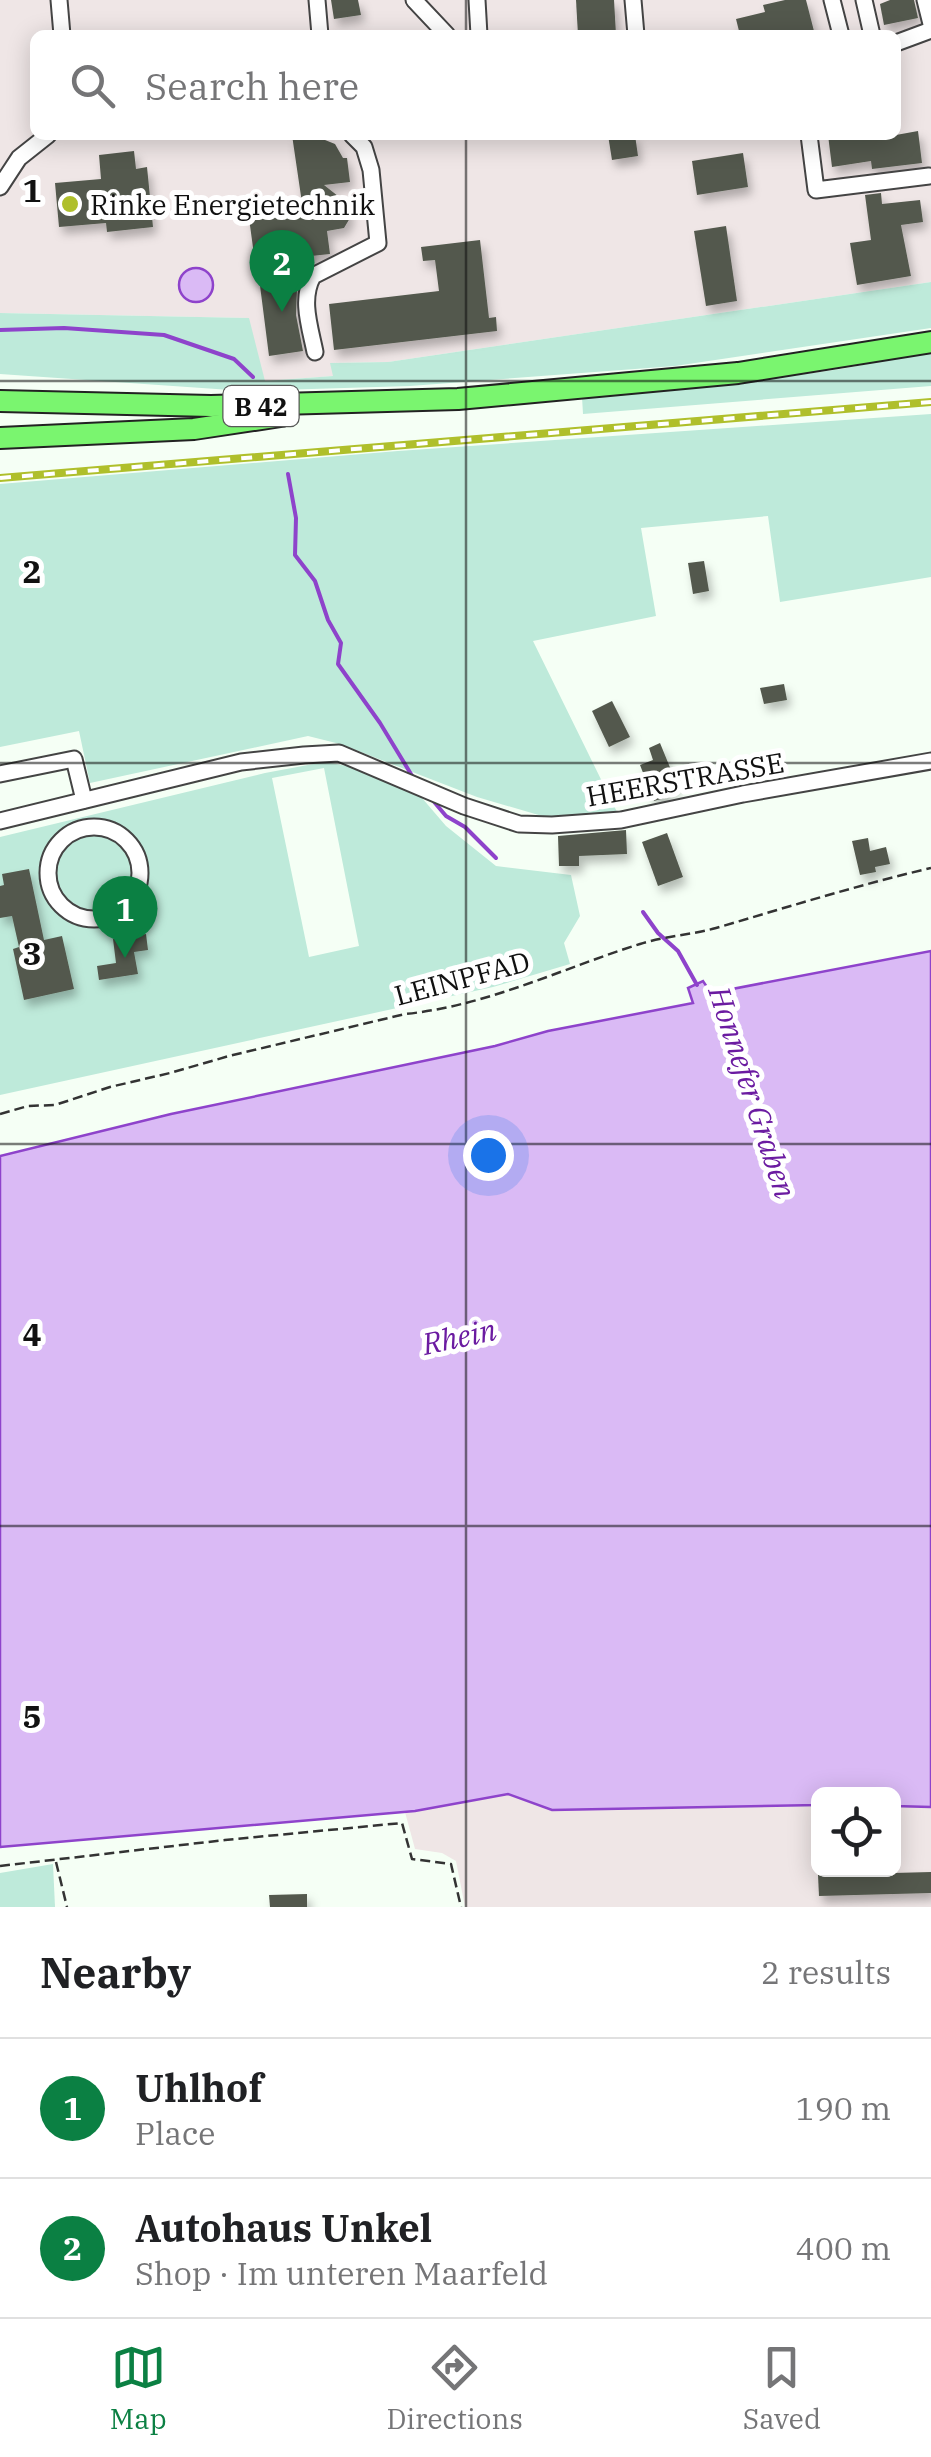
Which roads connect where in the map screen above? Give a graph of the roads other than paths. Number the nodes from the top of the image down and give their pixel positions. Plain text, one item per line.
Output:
1 (59, 0) edge
2 (317, 0) edge
3 (414, 0) edge
4 (476, 0) edge
5 (632, 0) edge
6 (832, 0) edge
7 (864, 0) edge
8 (925, 0) edge
9 (931, 27) edge
10 (62, 30) edge
11 (320, 30) edge
12 (442, 30) edge
13 (479, 30) edge
14 (635, 30) edge
15 (840, 30) edge
16 (871, 30) edge
17 (901, 41) edge
18 (42, 140) edge
19 (357, 140) edge
20 (810, 140) edge
21 (930, 176) edge
22 (0, 187) edge
23 (931, 342) edge
24 (315, 352) dead end
25 (0, 402) edge
26 (367, 403) junction
27 (0, 438) edge
28 (931, 761) edge
29 (0, 774) edge
30 (83, 800) junction
31 (0, 820) edge
32 (86, 828) junction

1 - 10 street
2 - 11 street
3 - 12 street
4 - 13 street
5 - 14 street
6 - 15 street
7 - 16 street
8 - 9 street
9 - 17 street
18 - 22 street
19 - 24 street
20 - 21 street
23 - 26 main road, B 42
25 - 26 main road, B 42
26 - 27 main road
28 - 30 street, HEERSTRASSE
29 - 30 street
30 - 31 street
30 - 32 street
32 - 32 street

